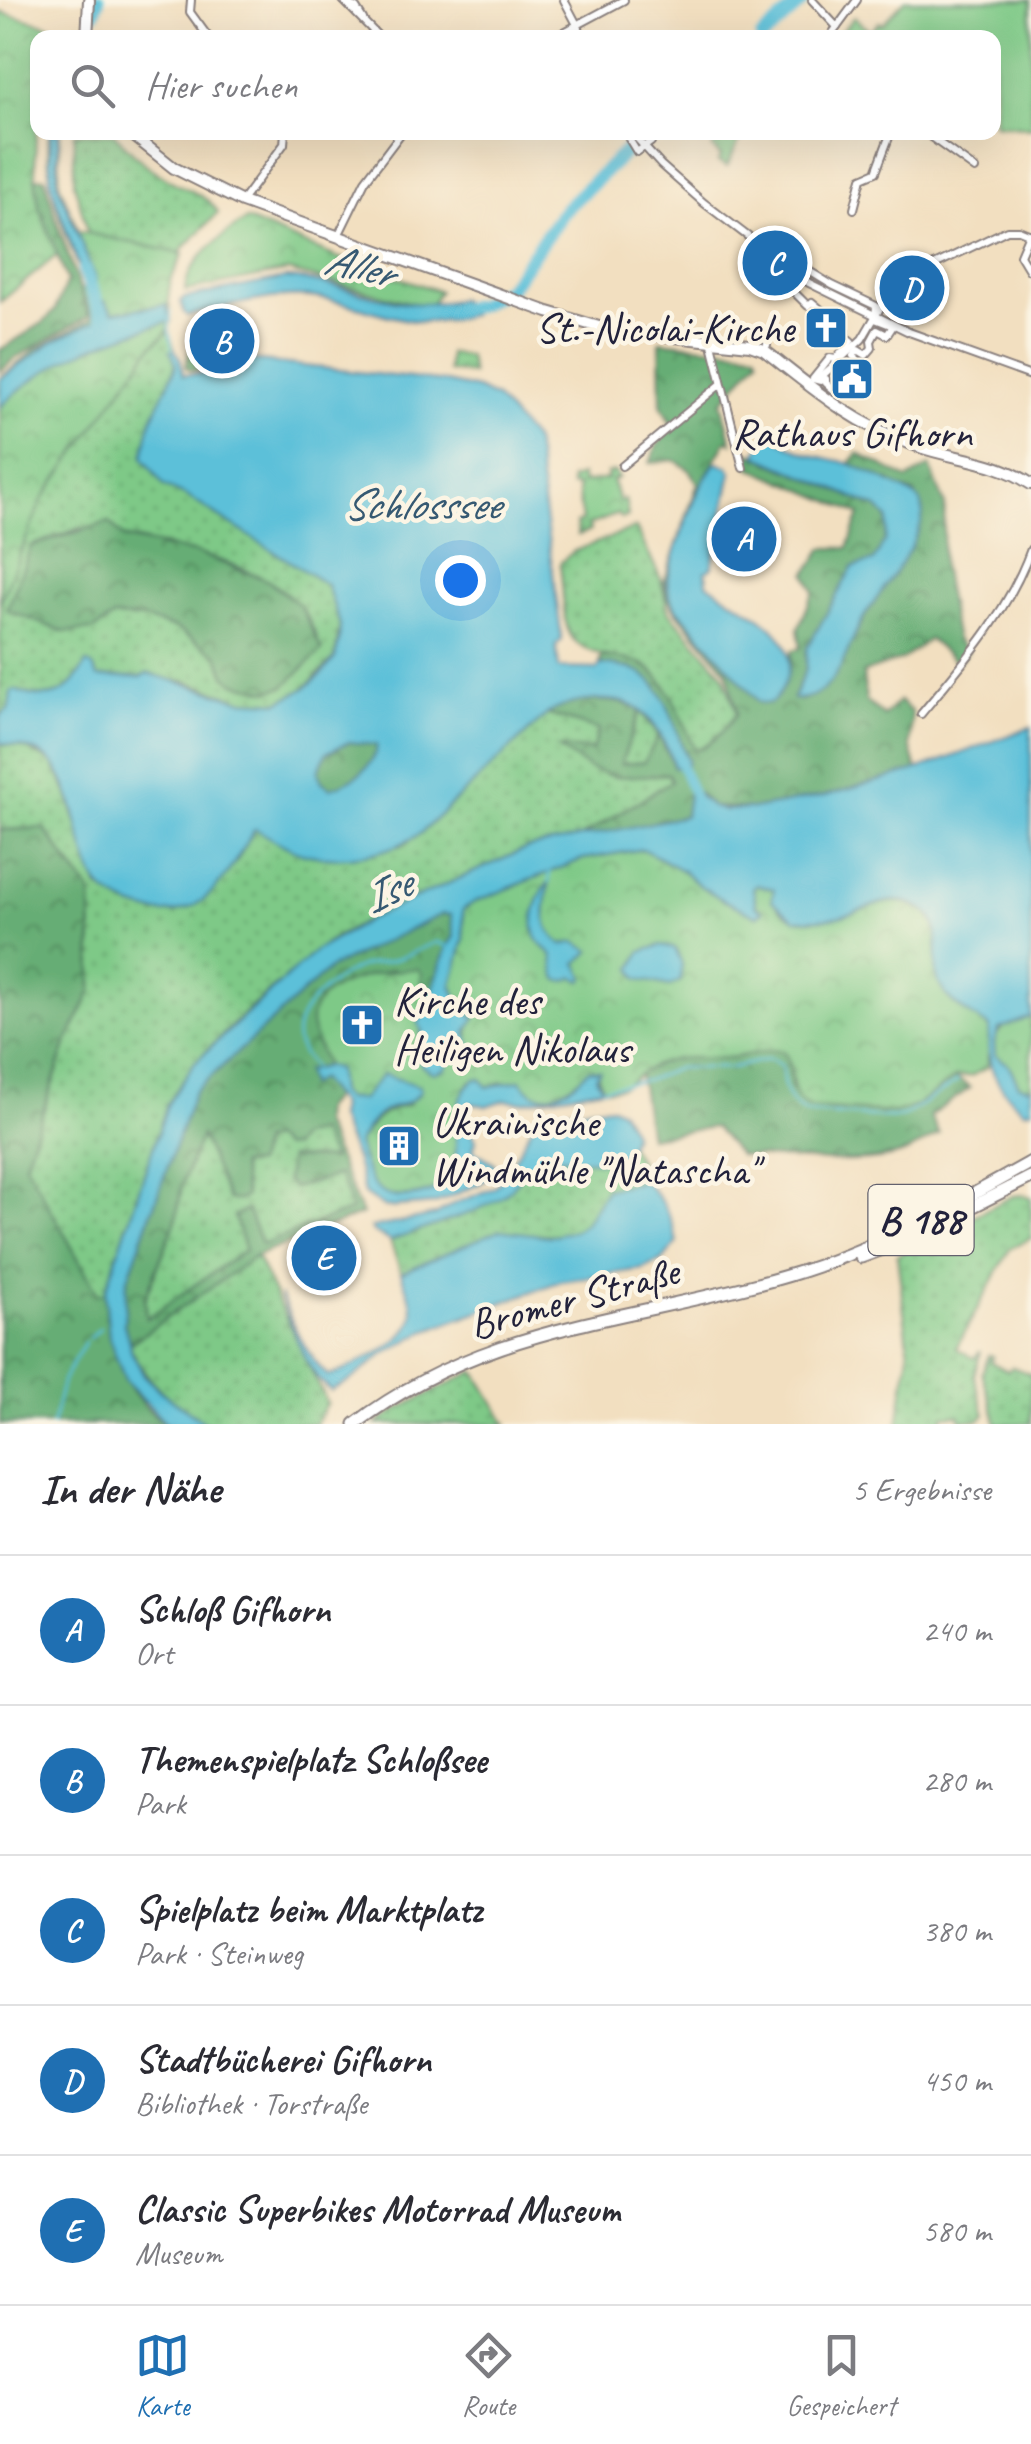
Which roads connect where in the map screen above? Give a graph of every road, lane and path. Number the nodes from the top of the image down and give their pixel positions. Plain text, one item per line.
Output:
1 (89, 0) edge
2 (191, 0) edge
3 (343, 0) edge
4 (564, 0) edge
5 (624, 0) edge
6 (857, 0) edge
7 (813, 1) edge
8 (578, 24) junction
9 (837, 27) junction
10 (87, 30) edge
11 (204, 30) edge
12 (373, 30) edge
13 (568, 30) edge
14 (581, 30) edge
15 (835, 30) edge
16 (139, 140) edge
17 (285, 140) edge
18 (396, 140) edge
19 (630, 140) edge
20 (648, 140) edge
21 (888, 140) edge
22 (935, 140) edge
23 (644, 148) junction
24 (975, 169) dead end
25 (242, 202) junction
26 (854, 209) dead end
27 (1030, 234) edge
28 (337, 237) junction
29 (791, 270) junction
30 (1029, 270) edge
31 (799, 276) junction
32 (790, 287) junction
33 (828, 288) junction
34 (875, 316) junction
35 (711, 339) junction
36 (1031, 376) edge
37 (818, 381) junction
38 (721, 384) junction
39 (622, 466) dead end
40 (743, 468) dead end
41 (1031, 484) edge
42 (1031, 549) edge
43 (921, 714) dead end
44 (1028, 1172) edge
45 (355, 1424) edge

1 - 10 street
2 - 11 street
3 - 12 street
4 - 8 street
5 - 8 street
6 - 9 street
7 - 9 street
8 - 13 street
8 - 14 street
9 - 15 street
16 - 25 street
17 - 25 street
18 - 28 street
19 - 23 street
20 - 23 street
21 - 26 street
22 - 24 street
23 - 29 street
25 - 28 street
27 - 30 street
27 - 34 street
28 - 35 street
29 - 31 street
29 - 32 street
29 - 33 street
31 - 32 street
31 - 33 street
32 - 37 street
33 - 34 street
34 - 36 street
34 - 37 street
34 - 37 street
35 - 38 street
35 - 41 street
38 - 39 street
38 - 40 street
42 - 43 street
44 - 45 main road, Bromer Straße / B 188

